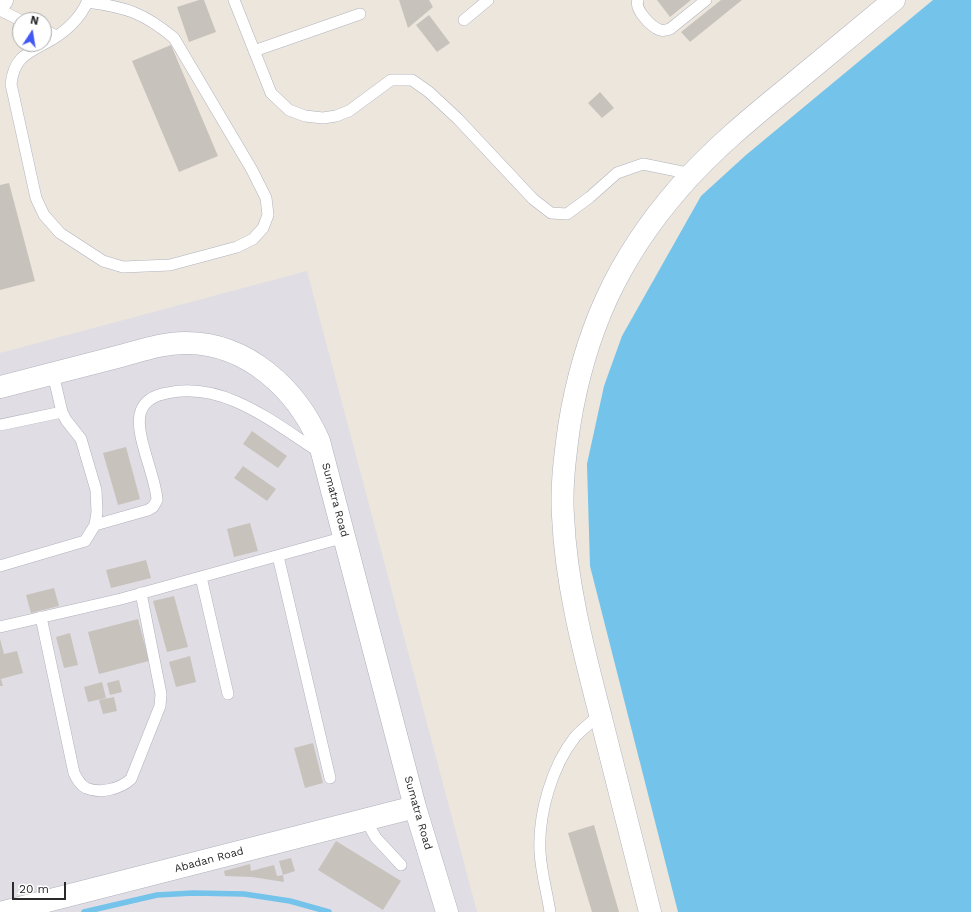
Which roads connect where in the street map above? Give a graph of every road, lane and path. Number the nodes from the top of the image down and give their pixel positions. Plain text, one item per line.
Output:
1 (234, 0) edge
2 (488, 0) edge
3 (638, 0) edge
4 (706, 0) edge
5 (894, 0) edge
6 (87, 1) edge
7 (0, 10) edge
8 (360, 14) dead end
9 (12, 16) edge
10 (464, 20) dead end
11 (52, 34) edge
12 (56, 36) junction
13 (52, 39) edge
14 (254, 51) junction
15 (27, 52) edge
16 (692, 174) junction
17 (53, 374) junction
18 (0, 387) edge
19 (62, 412) junction
20 (0, 425) edge
21 (323, 454) junction
22 (95, 525) junction
23 (344, 537) junction
24 (278, 556) junction
25 (0, 566) edge
26 (201, 577) junction
27 (142, 593) junction
28 (41, 617) junction
29 (0, 627) edge
30 (228, 694) dead end
31 (600, 714) junction
32 (330, 778) dead end
33 (415, 807) junction
34 (365, 819) junction
35 (401, 865) dead end
36 (4, 912) edge
37 (447, 912) edge
38 (550, 912) edge
39 (650, 912) edge

1 - 14 lane
2 - 10 lane
3 - 4 lane
5 - 16 street
6 - 12 lane
6 - 15 lane
7 - 9 lane
8 - 14 lane
11 - 12 lane
12 - 13 lane
14 - 16 lane
16 - 31 street
17 - 18 street, Sumatra Road
17 - 19 lane
17 - 21 street, Sumatra Road
19 - 20 lane
19 - 22 lane
21 - 22 lane
21 - 23 street, Sumatra Road
22 - 25 lane
23 - 24 lane
23 - 33 street, Sumatra Road
24 - 26 lane
24 - 32 lane
26 - 27 lane
26 - 30 lane
27 - 28 lane
27 - 28 lane
28 - 29 lane
31 - 38 lane
31 - 39 street
33 - 34 street, Abadan Road
33 - 37 street, Sumatra Road
34 - 35 lane
34 - 36 street, Abadan Road

